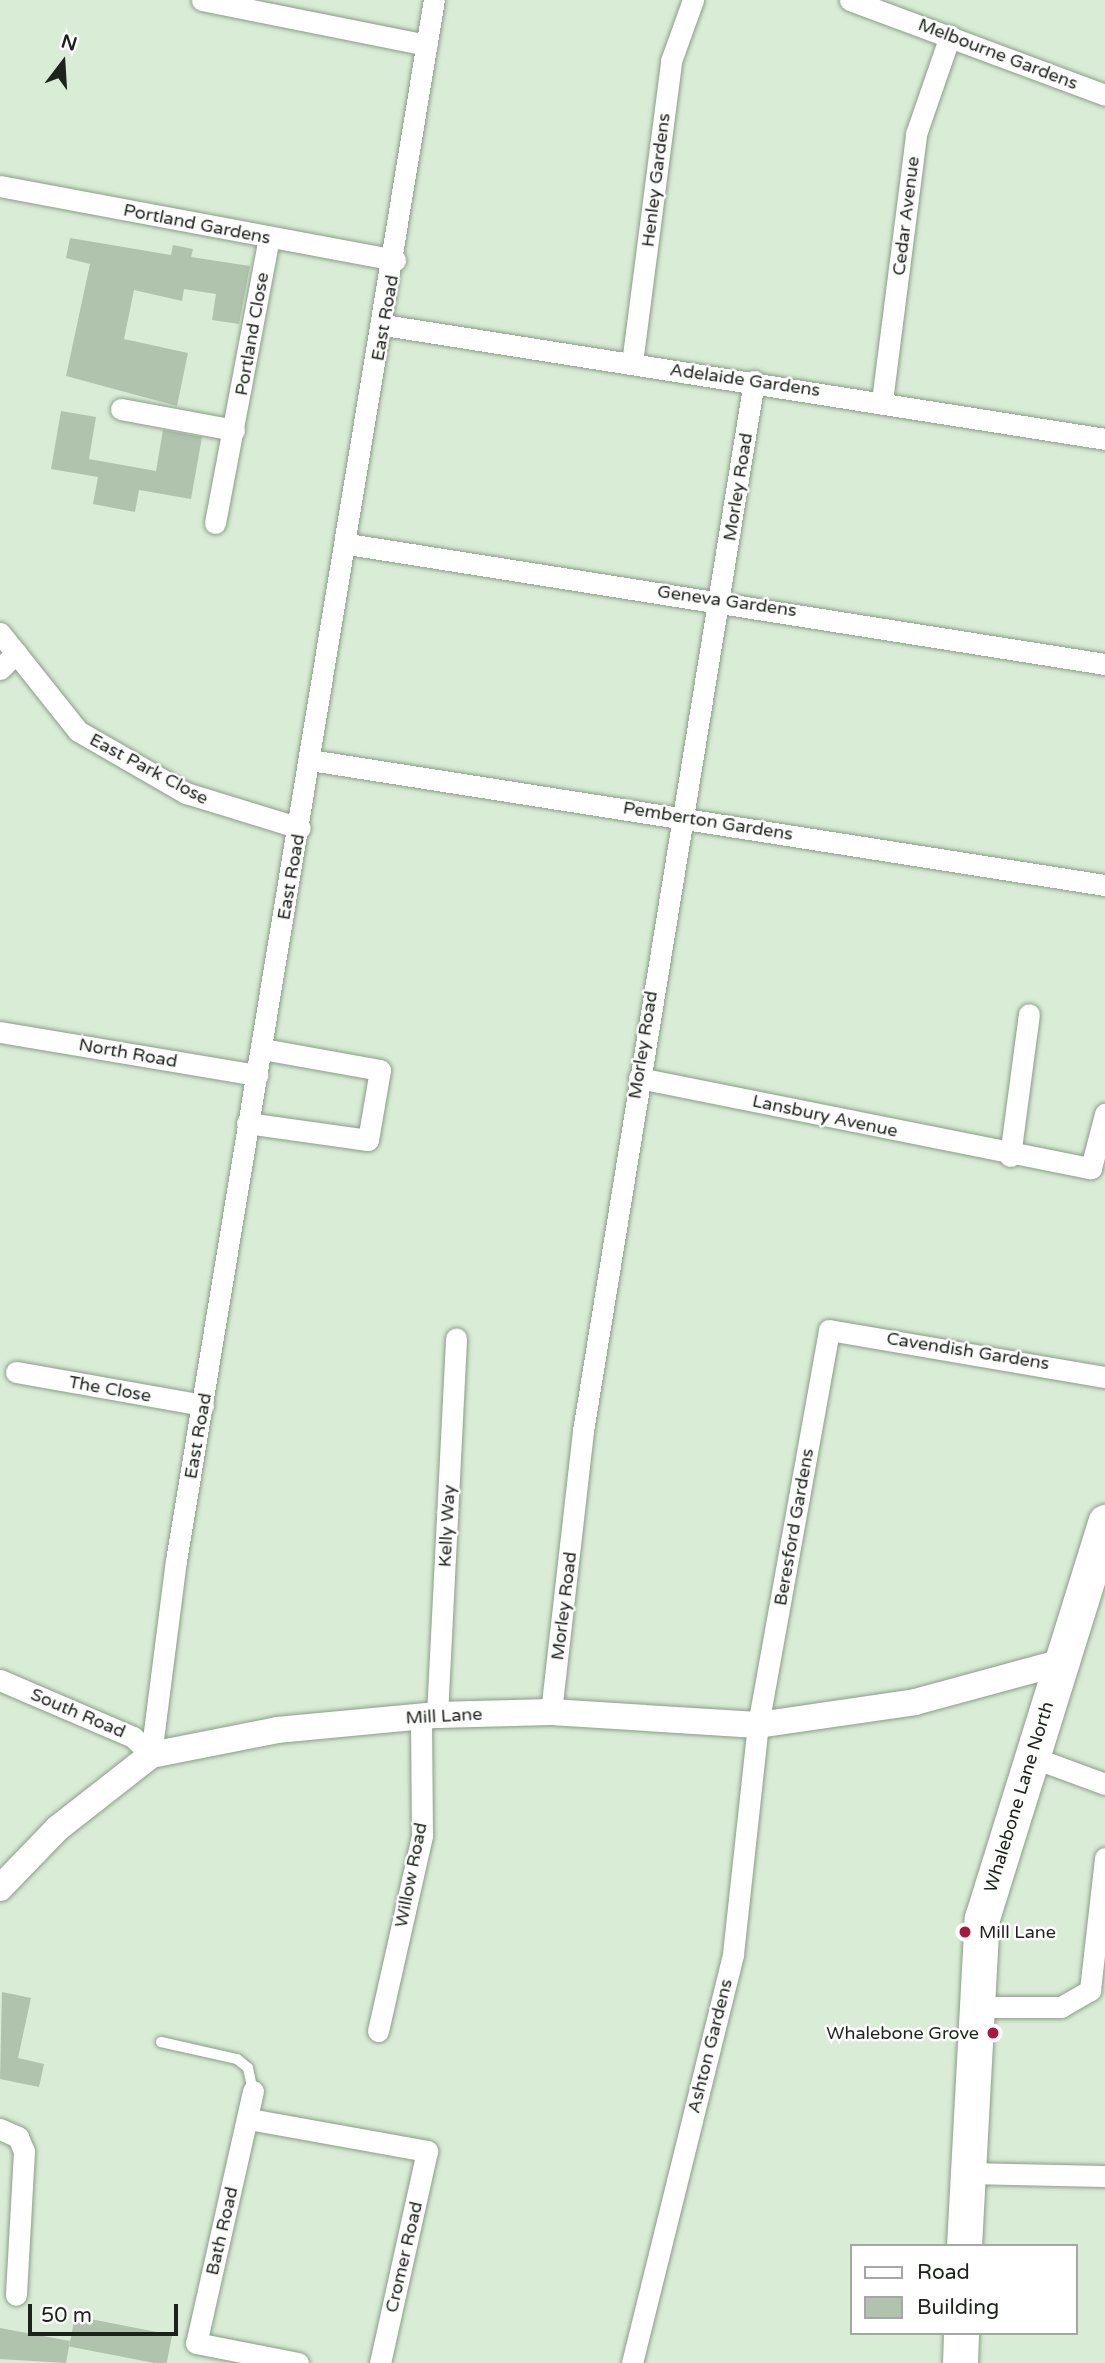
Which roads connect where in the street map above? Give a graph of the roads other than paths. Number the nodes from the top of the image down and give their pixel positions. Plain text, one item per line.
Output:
1 (202, 0) edge
2 (434, 0) edge
3 (693, 0) edge
4 (850, 0) edge
5 (950, 36) junction
6 (427, 45) junction
7 (1105, 95) edge
8 (0, 186) edge
9 (269, 237) junction
10 (395, 260) junction
11 (384, 325) junction
12 (632, 363) junction
13 (754, 381) junction
14 (882, 401) junction
15 (121, 409) dead end
16 (234, 430) junction
17 (1105, 439) edge
18 (215, 523) dead end
19 (348, 544) junction
20 (719, 600) junction
21 (0, 633) edge
22 (16, 653) junction
23 (1105, 664) edge
24 (0, 668) edge
25 (310, 760) junction
26 (688, 818) junction
27 (300, 828) junction
28 (1105, 885) edge
29 (1029, 1014) dead end
30 (0, 1032) edge
31 (262, 1049) junction
32 (257, 1075) junction
33 (639, 1078) junction
34 (1105, 1114) edge
35 (247, 1123) junction
36 (1010, 1156) junction
37 (829, 1330) joint
38 (456, 1338) dead end
39 (16, 1372) dead end
40 (1105, 1377) edge
41 (203, 1405) junction
42 (1105, 1522) edge
43 (1095, 1590) edge
44 (1062, 1662) junction
45 (0, 1679) edge
46 (551, 1713) junction
47 (429, 1716) junction
48 (758, 1725) junction
49 (151, 1755) junction
50 (1030, 1756) junction
51 (1105, 1783) edge
52 (1105, 1858) edge
53 (0, 1888) edge
54 (977, 2007) junction
55 (378, 2031) dead end
56 (161, 2042) dead end
57 (253, 2091) joint
58 (249, 2119) junction
59 (0, 2129) edge
60 (966, 2173) junction
61 (1105, 2176) edge
62 (964, 2244) edge
63 (16, 2295) dead end
64 (961, 2335) edge
65 (298, 2363) edge
66 (380, 2363) edge
67 (632, 2363) edge
68 (960, 2363) edge

1 - 6 street
2 - 6 street, East Road
3 - 12 street, Henley Gardens
4 - 5 street, Melbourne Gardens
5 - 7 street, Melbourne Gardens
5 - 14 street, Cedar Avenue
6 - 10 street, East Road
8 - 9 street, Portland Gardens
9 - 10 street, Portland Gardens
9 - 16 street, Portland Close
10 - 11 street, East Road
11 - 12 street, Adelaide Gardens
11 - 19 street, East Road
12 - 13 street, Adelaide Gardens
13 - 14 street, Adelaide Gardens
13 - 20 street, Morley Road
14 - 17 street, Adelaide Gardens
15 - 16 street
16 - 18 street, Portland Close
19 - 20 street, Geneva Gardens
19 - 25 street, East Road
20 - 23 street, Geneva Gardens
20 - 26 street, Morley Road
21 - 22 street, East Park Close
22 - 24 street
22 - 27 street, East Park Close
25 - 26 street, Pemberton Gardens
25 - 27 street, East Road
26 - 28 street, Pemberton Gardens
26 - 33 street, Morley Road
27 - 31 street, East Road
29 - 36 street
30 - 32 street, North Road
31 - 32 street, East Road
31 - 35 street
32 - 35 street, East Road
33 - 36 street, Lansbury Avenue
33 - 46 street, Morley Road
34 - 36 street, Lansbury Avenue
35 - 41 street, East Road
37 - 40 street, Cavendish Gardens
37 - 48 street, Beresford Gardens
38 - 47 street, Kelly Way
39 - 41 street, The Close
41 - 49 street, East Road
42 - 43 main road, Whalebone Lane North
43 - 44 main road, Whalebone Lane North
44 - 48 street, Mill Lane
44 - 50 main road, Whalebone Lane North
45 - 49 street, South Road
46 - 47 street, Mill Lane
46 - 48 street, Mill Lane
47 - 49 street, Mill Lane
47 - 55 street, Willow Road
48 - 67 street, Ashton Gardens
49 - 53 street, Mill Lane
50 - 51 street
50 - 54 main road, Whalebone Lane North
52 - 54 street
54 - 60 main road, Whalebone Lane North
56 - 57 lane
57 - 58 street, Bath Road
58 - 65 street, Bath Road
58 - 66 street, Cromer Road
59 - 63 street
60 - 61 street
60 - 62 main road, Whalebone Lane North
64 - 68 main road

